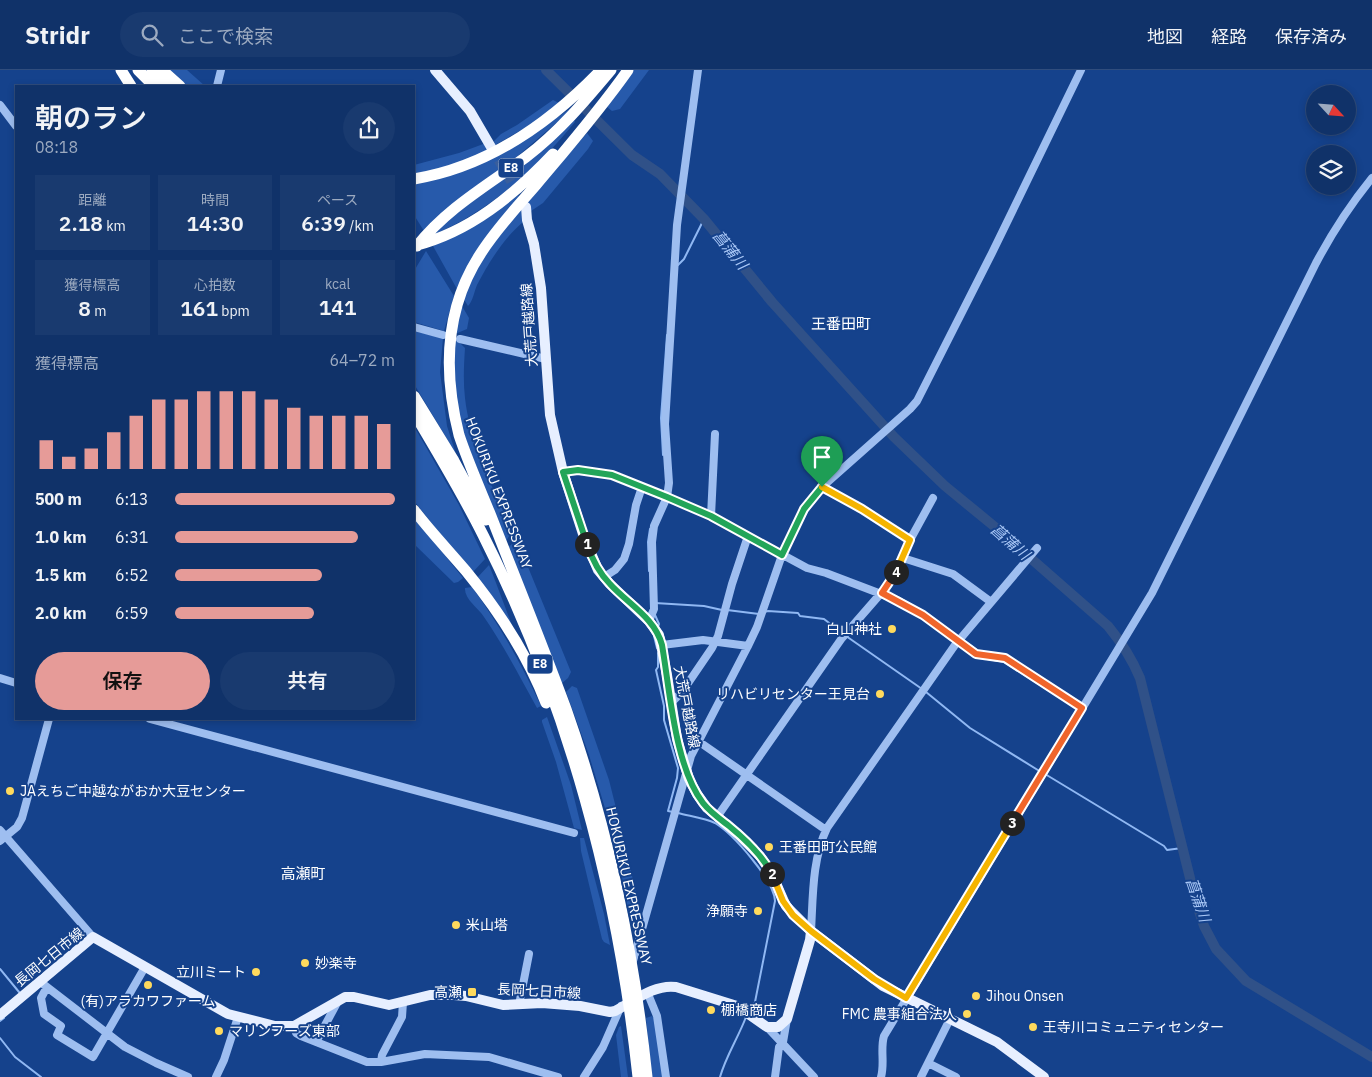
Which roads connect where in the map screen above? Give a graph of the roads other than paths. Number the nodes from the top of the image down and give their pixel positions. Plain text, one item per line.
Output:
1 (120, 70) edge
2 (138, 70) edge
3 (152, 70) edge
4 (162, 70) edge
5 (221, 70) edge
6 (435, 70) edge
7 (601, 70) edge
8 (611, 70) edge
9 (623, 70) edge
10 (628, 70) edge
11 (698, 70) edge
12 (1081, 70) edge
13 (130, 85) edge
14 (153, 85) edge
15 (166, 85) edge
16 (179, 85) edge
17 (217, 85) edge
18 (596, 94) junction
19 (0, 105) edge
20 (577, 124) junction
21 (15, 125) edge
22 (491, 147) tunnel mouth
23 (1372, 178) edge
24 (415, 179) edge
25 (526, 207) dead end
26 (415, 246) edge
27 (415, 250) edge
28 (415, 327) edge
29 (442, 334) dead end
30 (460, 339) dead end
31 (546, 359) junction
32 (415, 398) edge
33 (415, 415) edge
34 (715, 434) dead end
35 (563, 472) junction
36 (642, 487) junction
37 (822, 487) junction
38 (667, 497) junction
39 (933, 498) dead end
40 (415, 511) edge
41 (711, 516) junction
42 (748, 536) junction
43 (910, 540) junction
44 (1037, 548) dead end
45 (782, 555) junction
46 (903, 558) junction
47 (604, 577) junction
48 (882, 593) junction
49 (991, 602) junction
50 (650, 621) junction
51 (532, 622) junction
52 (958, 640) junction
53 (715, 641) junction
54 (662, 645) junction
55 (748, 646) junction
56 (0, 678) edge
57 (15, 683) edge
58 (671, 704) junction
59 (1082, 708) junction
60 (49, 720) edge
61 (154, 720) edge
62 (698, 741) junction
63 (686, 769) junction
64 (746, 774) junction
65 (717, 817) junction
66 (826, 830) junction
67 (574, 833) dead end
68 (2, 835) edge
69 (604, 872) junction
70 (811, 931) junction
71 (622, 933) junction
72 (93, 936) junction
73 (529, 954) dead end
74 (145, 967) junction
75 (44, 984) junction
76 (648, 994) junction
77 (906, 998) junction
78 (339, 1000) junction
79 (402, 1002) junction
80 (519, 1005) junction
81 (620, 1008) junction
82 (0, 1015) edge
83 (238, 1017) junction
84 (635, 1019) junction
85 (787, 1019) junction
86 (950, 1019) junction
87 (294, 1026) junction
88 (767, 1027) junction
89 (107, 1033) junction
90 (316, 1042) junction
91 (783, 1042) junction
92 (381, 1062) junction
93 (928, 1063) junction
94 (188, 1077) edge
95 (216, 1077) edge
96 (558, 1077) edge
97 (584, 1077) edge
98 (638, 1077) edge
99 (647, 1077) edge
100 (666, 1077) edge
101 (775, 1077) edge
102 (814, 1077) edge
103 (882, 1077) edge
104 (921, 1077) edge
105 (956, 1077) edge
106 (1044, 1077) edge

1 - 13 highway
2 - 14 highway
3 - 15 highway
4 - 16 highway
5 - 17 street
6 - 22 main road
7 - 18 highway
8 - 18 highway
9 - 18 highway
10 - 18 highway
11 - 38 street
12 - 37 street
18 - 20 highway
18 - 24 highway
19 - 21 street
20 - 26 highway
20 - 27 highway, E8
20 - 51 highway, HOKURIKU EXPRESSWAY / E8
23 - 59 street
25 - 31 main road, 大荒戸越路線
28 - 29 street
30 - 31 street
31 - 35 main road, 大荒戸越路線
32 - 51 highway, HOKURIKU EXPRESSWAY / E8
33 - 69 highway, HOKURIKU EXPRESSWAY / E8
34 - 41 street
35 - 36 street
35 - 47 main road, 大荒戸越路線
36 - 38 street
36 - 47 street
37 - 43 street
37 - 45 street
38 - 41 street
38 - 50 street
39 - 43 street
40 - 69 highway, HOKURIKU EXPRESSWAY / E8
41 - 42 street
42 - 45 street
42 - 53 street
43 - 46 street
44 - 49 street
45 - 48 street
45 - 55 street
46 - 48 street
46 - 49 street
47 - 50 main road, 大荒戸越路線
48 - 52 street
48 - 64 street
49 - 52 street
50 - 54 main road, 大荒戸越路線
51 - 71 highway, HOKURIKU EXPRESSWAY / E8
52 - 59 street
52 - 66 street
53 - 54 street
53 - 55 street
53 - 58 street
54 - 58 main road, 大荒戸越路線
55 - 62 street
56 - 57 street
58 - 63 main road, 大荒戸越路線
59 - 77 street
60 - 68 street
61 - 67 street
62 - 63 street
62 - 64 street
63 - 65 main road, 大荒戸越路線
63 - 81 street
64 - 65 street
64 - 66 street
65 - 70 main road, 大荒戸越路線
66 - 70 street
68 - 72 street
69 - 71 highway, HOKURIKU EXPRESSWAY / E8
70 - 77 main road, 大荒戸越路線
70 - 85 main road
71 - 84 highway, HOKURIKU EXPRESSWAY / E8
72 - 74 main road, 長岡七日市線
72 - 75 main road, 長岡七日市線
73 - 80 street
74 - 83 main road, 長岡七日市線
74 - 89 street
75 - 82 main road, 長岡七日市線
75 - 89 street
75 - 89 street
76 - 81 main road, 長岡七日市線
76 - 88 main road, 長岡七日市線
76 - 100 street
77 - 86 main road, 大荒戸越路線
77 - 103 street
78 - 79 main road, 長岡七日市線
78 - 87 main road, 長岡七日市線
78 - 90 street
79 - 80 main road, 長岡七日市線
79 - 92 street
80 - 81 main road, 長岡七日市線
81 - 97 street
83 - 87 main road, 長岡七日市線
83 - 95 street
84 - 98 highway, HOKURIKU EXPRESSWAY / E8
84 - 99 highway, HOKURIKU EXPRESSWAY / E8
85 - 88 main road
85 - 91 street
86 - 93 street
86 - 106 main road, 大荒戸越路線
87 - 90 street
88 - 91 street
89 - 94 street
90 - 92 street
91 - 101 street
91 - 102 street
92 - 96 street
93 - 104 street
93 - 105 street

